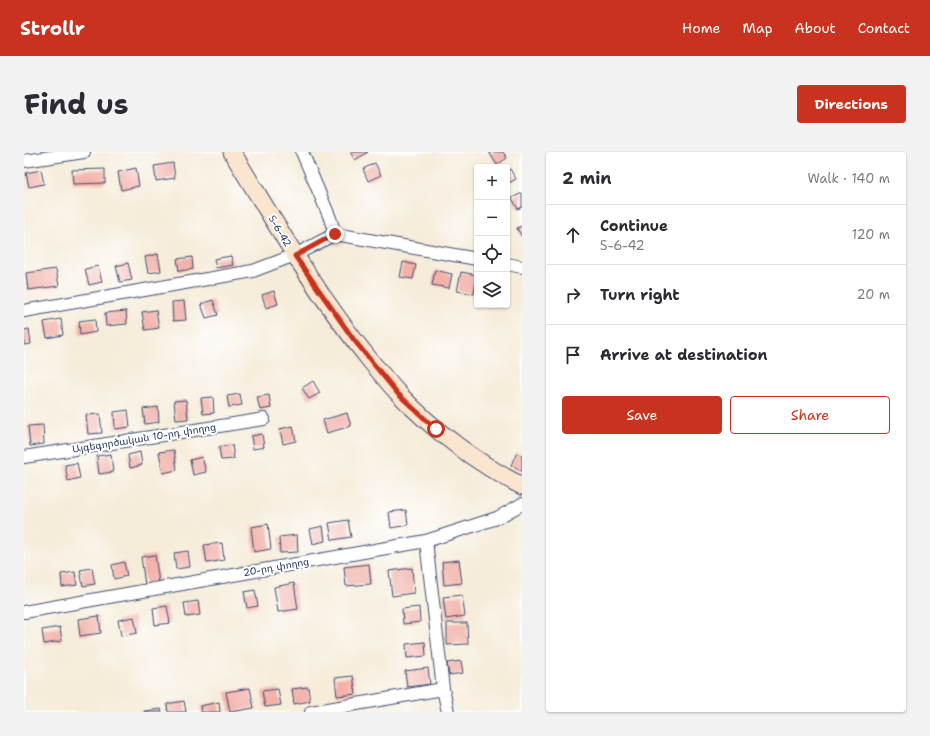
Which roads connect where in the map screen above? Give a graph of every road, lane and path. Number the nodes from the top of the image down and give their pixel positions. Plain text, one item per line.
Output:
1 (84, 152) edge
2 (232, 152) edge
3 (302, 152) edge
4 (24, 161) edge
5 (335, 234) junction
6 (295, 256) junction
7 (474, 258) edge
8 (510, 265) edge
9 (522, 267) edge
10 (24, 311) edge
11 (264, 419) dead end
12 (24, 457) edge
13 (522, 486) edge
14 (522, 504) edge
15 (426, 541) junction
16 (24, 612) edge
17 (443, 689) junction
18 (311, 712) edge
19 (448, 712) edge

1 - 4 street
2 - 6 main road, Տ-6-42 / Տ-6-42
3 - 5 street
5 - 6 street
5 - 7 street
6 - 10 street
6 - 13 main road, Տ-6-42 / Տ-6-42
8 - 9 street
11 - 12 street, Այգեգործական 10-րդ փողոց
14 - 15 street, 20-րդ փողոց
15 - 16 street, 20-րդ փողոց
15 - 17 street
17 - 18 street
17 - 19 street

